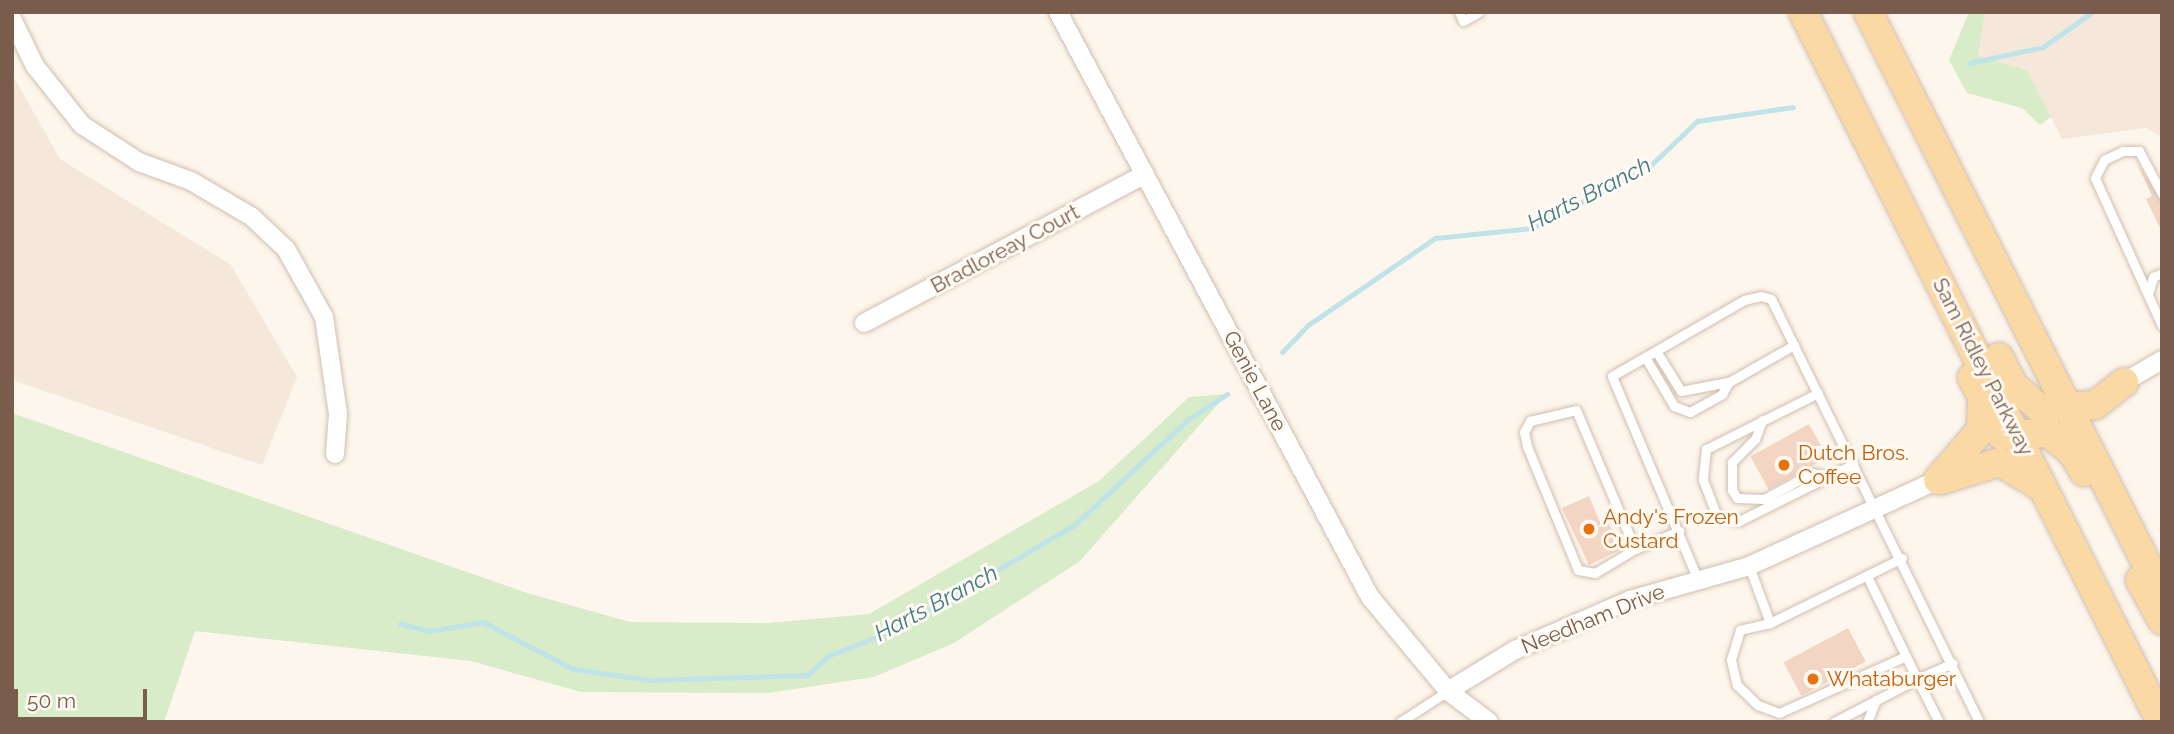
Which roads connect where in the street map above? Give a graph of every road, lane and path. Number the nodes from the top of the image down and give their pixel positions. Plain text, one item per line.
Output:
1 (1058, 12) edge
2 (1458, 12) edge
3 (1479, 12) edge
4 (1803, 12) edge
5 (1868, 12) edge
6 (12, 19) edge
7 (1880, 164) junction
8 (1145, 174) junction
9 (2162, 194) edge
10 (2162, 272) edge
11 (2149, 291) junction
12 (864, 323) dead end
13 (2162, 326) edge
14 (1794, 345) junction
15 (1656, 351) junction
16 (1645, 357) junction
17 (2162, 360) edge
18 (2046, 368) junction
19 (1729, 382) junction
20 (2124, 382) junction
21 (1818, 393) junction
22 (2066, 408) junction
23 (1762, 420) junction
24 (2015, 431) junction
25 (1962, 453) junction
26 (335, 454) dead end
27 (1854, 464) junction
28 (1829, 477) junction
29 (1938, 480) junction
30 (2044, 489) junction
31 (1878, 509) junction
32 (1679, 530) junction
33 (1635, 549) junction
34 (1902, 558) junction
35 (1749, 566) junction
36 (1867, 576) junction
37 (1698, 580) junction
38 (2162, 594) edge
39 (2162, 620) edge
40 (1770, 624) junction
41 (1906, 656) junction
42 (1952, 663) junction
43 (1917, 679) junction
44 (1448, 691) junction
45 (1876, 700) junction
46 (1399, 722) edge
47 (1489, 722) edge
48 (1834, 722) edge
49 (1867, 722) edge
50 (1939, 722) edge
51 (1979, 722) edge
52 (2161, 722) edge

1 - 8 street, Genie Lane
2 - 3 lane
4 - 7 main road, Sam Ridley Parkway
5 - 18 main road
6 - 26 street
7 - 22 main road
7 - 24 main road, Sam Ridley Parkway
7 - 25 main road
8 - 12 street, Bradloreay Court
8 - 44 street, Genie Lane
9 - 11 lane
10 - 11 lane
11 - 13 lane
14 - 15 lane
14 - 19 lane
14 - 21 lane
15 - 16 lane
15 - 19 lane
16 - 19 lane
16 - 32 lane
17 - 20 street
18 - 20 main road
18 - 22 main road
20 - 22 main road
21 - 23 lane
21 - 27 lane
22 - 38 main road
23 - 28 lane
23 - 28 lane
24 - 25 main road
24 - 30 main road, Sam Ridley Parkway
24 - 39 main road
25 - 29 main road
27 - 28 lane
27 - 31 lane
29 - 30 main road
29 - 31 street, Needham Drive
30 - 52 main road, Sam Ridley Parkway
31 - 34 lane
31 - 35 street, Needham Drive
32 - 33 lane
32 - 37 lane
33 - 33 lane
34 - 36 lane
34 - 42 lane
35 - 37 street, Needham Drive
35 - 40 lane
36 - 40 lane
36 - 41 lane
37 - 44 street, Needham Drive
40 - 41 lane
41 - 43 lane
42 - 43 lane
42 - 51 lane
43 - 45 lane
43 - 50 lane
44 - 46 lane
44 - 47 street, Genie Lane
45 - 48 lane
45 - 49 lane

